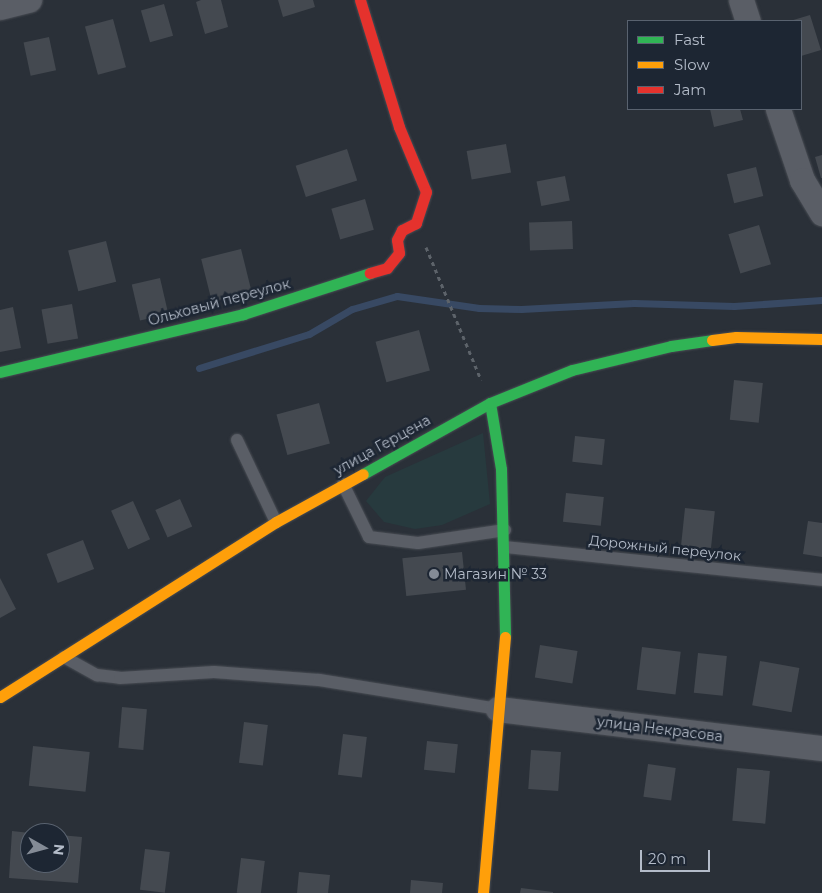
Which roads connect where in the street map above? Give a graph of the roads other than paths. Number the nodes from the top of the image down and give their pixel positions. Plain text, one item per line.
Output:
1 (29, 0) edge
2 (360, 0) edge
3 (740, 0) edge
4 (0, 7) edge
5 (748, 20) edge
6 (778, 110) edge
7 (822, 213) edge
8 (822, 339) edge
9 (0, 372) edge
10 (490, 403) junction
11 (237, 440) dead end
12 (343, 484) junction
13 (276, 522) junction
14 (505, 530) junction
15 (505, 547) junction
16 (822, 580) edge
17 (64, 657) junction
18 (0, 697) edge
19 (498, 710) junction
20 (822, 748) edge
21 (483, 893) edge

1 - 4 street
2 - 9 street, Ольховый переулок
3 - 5 street
6 - 7 street
8 - 10 street, улица Герцена
10 - 12 street, улица Герцена
10 - 14 street
11 - 13 lane
12 - 13 street, улица Герцена
12 - 14 lane
13 - 17 street, улица Герцена
14 - 15 street
15 - 16 lane, Дорожный переулок
15 - 19 street
17 - 18 street, улица Герцена
17 - 19 lane
19 - 20 street, улица Некрасова
19 - 21 street

